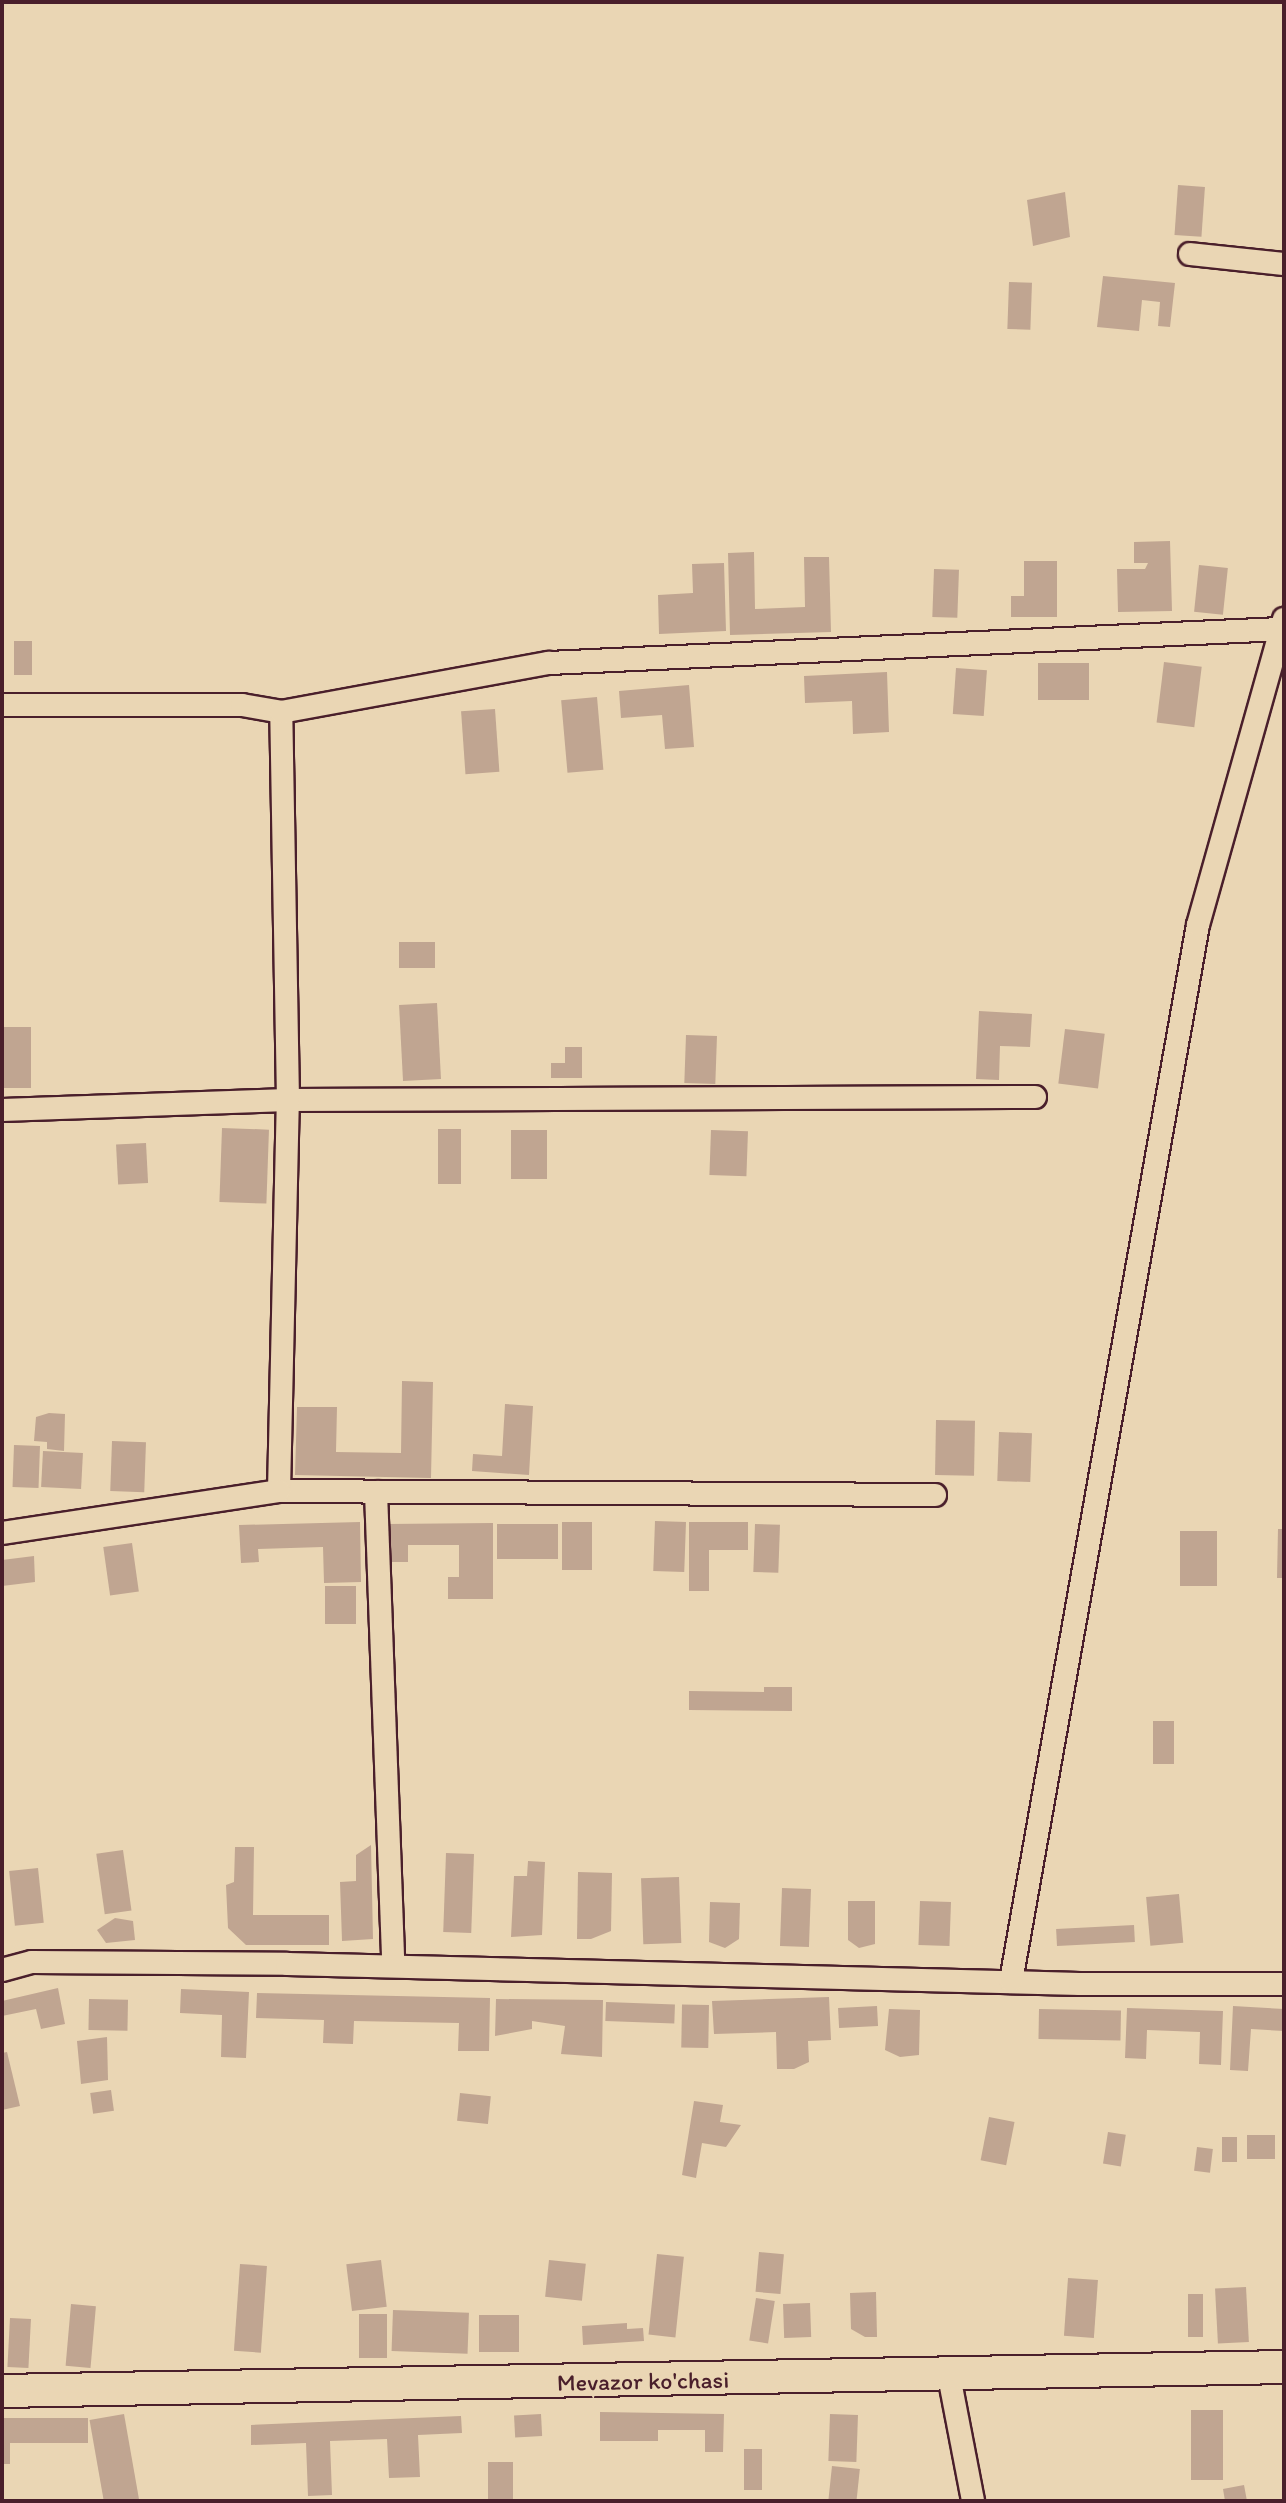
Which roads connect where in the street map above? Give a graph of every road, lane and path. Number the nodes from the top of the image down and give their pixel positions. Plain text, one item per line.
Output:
1 (1190, 254) dead end
2 (1284, 264) edge
3 (1283, 624) edge
4 (2, 705) edge
5 (281, 712) junction
6 (1035, 1097) dead end
7 (288, 1100) junction
8 (2, 1110) edge
9 (279, 1491) junction
10 (376, 1492) junction
11 (935, 1495) dead end
12 (2, 1533) edge
13 (393, 1966) junction
14 (2, 1970) edge
15 (1011, 1981) junction
16 (1284, 1984) edge
17 (1284, 2367) edge
18 (949, 2376) junction
19 (2, 2391) edge
20 (973, 2501) edge

1 - 2 street
3 - 5 street
3 - 15 street
4 - 5 street
5 - 7 street
6 - 7 street
7 - 8 street
7 - 9 street
9 - 10 street
9 - 12 street
10 - 11 street
10 - 13 street
13 - 14 street
13 - 15 street
15 - 16 street
17 - 18 street, Mevazor ko'chasi
18 - 19 street, Mevazor ko'chasi
18 - 20 street

